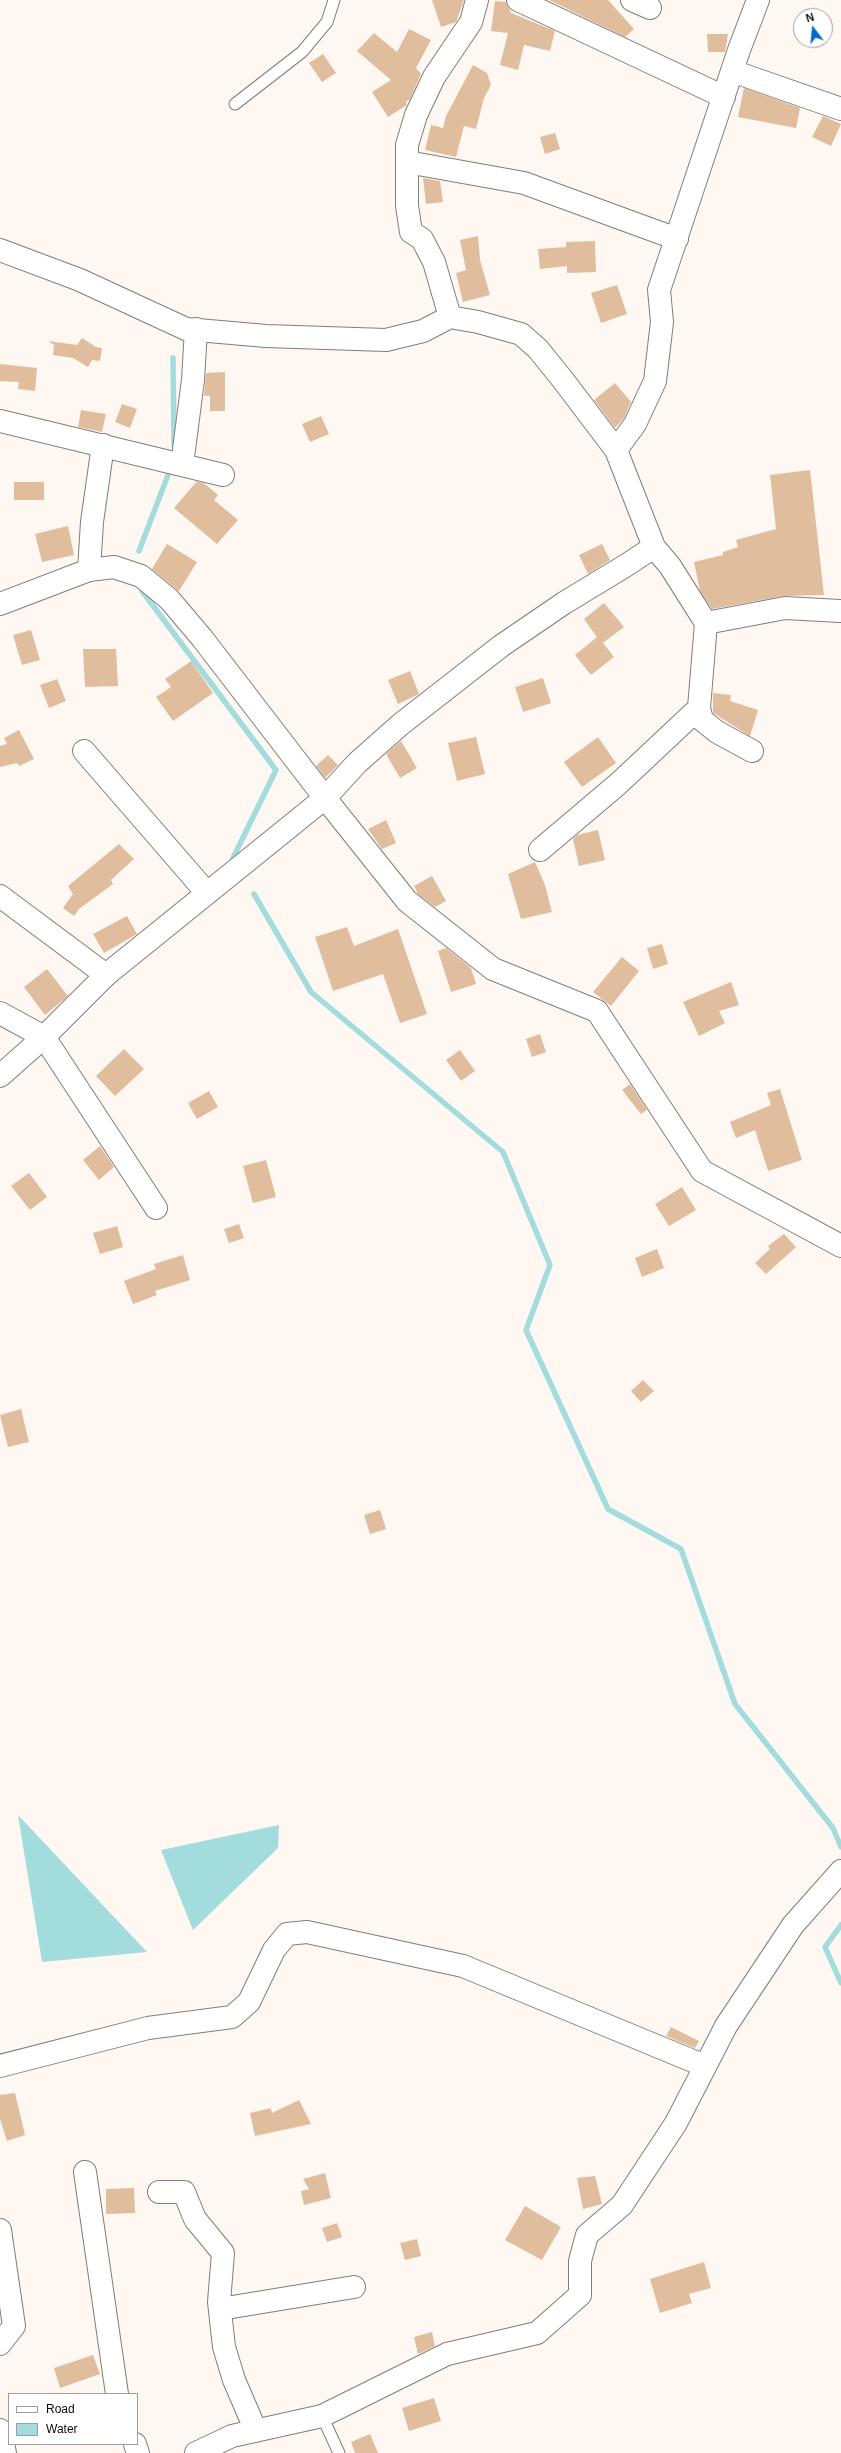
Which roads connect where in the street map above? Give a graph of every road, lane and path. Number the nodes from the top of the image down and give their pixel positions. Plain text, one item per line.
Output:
1 (334, 0) edge
2 (477, 0) edge
3 (518, 0) edge
4 (758, 0) edge
5 (732, 71) junction
6 (724, 97) junction
7 (235, 104) dead end
8 (841, 109) edge
9 (407, 162) junction
10 (677, 239) junction
11 (0, 250) edge
12 (450, 317) junction
13 (196, 330) junction
14 (0, 422) edge
15 (103, 445) junction
16 (616, 450) junction
17 (182, 465) junction
18 (223, 475) dead end
19 (654, 547) junction
20 (89, 570) junction
21 (0, 604) edge
22 (840, 611) dead end
23 (706, 623) junction
24 (699, 708) junction
25 (84, 751) dead end
26 (752, 751) dead end
27 (325, 798) junction
28 (540, 850) dead end
29 (207, 893) junction
30 (0, 896) edge
31 (106, 975) junction
32 (0, 1013) edge
33 (44, 1037) junction
34 (0, 1076) edge
35 (156, 1208) dead end
36 (841, 1246) edge
37 (840, 1872) edge
38 (0, 2066) edge
39 (705, 2066) junction
40 (85, 2172) dead end
41 (159, 2192) dead end
42 (0, 2230) edge
43 (354, 2287) dead end
44 (220, 2309) junction
45 (0, 2344) edge
46 (117, 2393) edge
47 (322, 2416) junction
48 (0, 2430) edge
49 (256, 2430) junction
50 (4, 2453) edge
51 (196, 2453) edge
52 (339, 2453) edge

1 - 7 lane
2 - 9 street
3 - 6 street
4 - 5 street
5 - 6 street
5 - 8 street
6 - 10 street
9 - 10 street
9 - 12 street
10 - 16 street
11 - 13 street
12 - 13 street
12 - 16 street
13 - 17 street
14 - 15 street
15 - 17 street
15 - 20 street
16 - 19 street
17 - 18 street
19 - 23 street
19 - 27 street
20 - 21 street
20 - 27 street
22 - 23 street
23 - 24 street
24 - 26 street
24 - 28 street
25 - 29 street
27 - 29 street
27 - 36 street
29 - 31 street
30 - 31 street
31 - 33 street
32 - 33 street
33 - 34 street
33 - 35 street
37 - 39 street
38 - 39 street
39 - 47 street
40 - 46 street
41 - 44 street
42 - 45 street
43 - 44 street
44 - 49 street
47 - 49 street
47 - 52 lane
48 - 50 street
49 - 51 street

